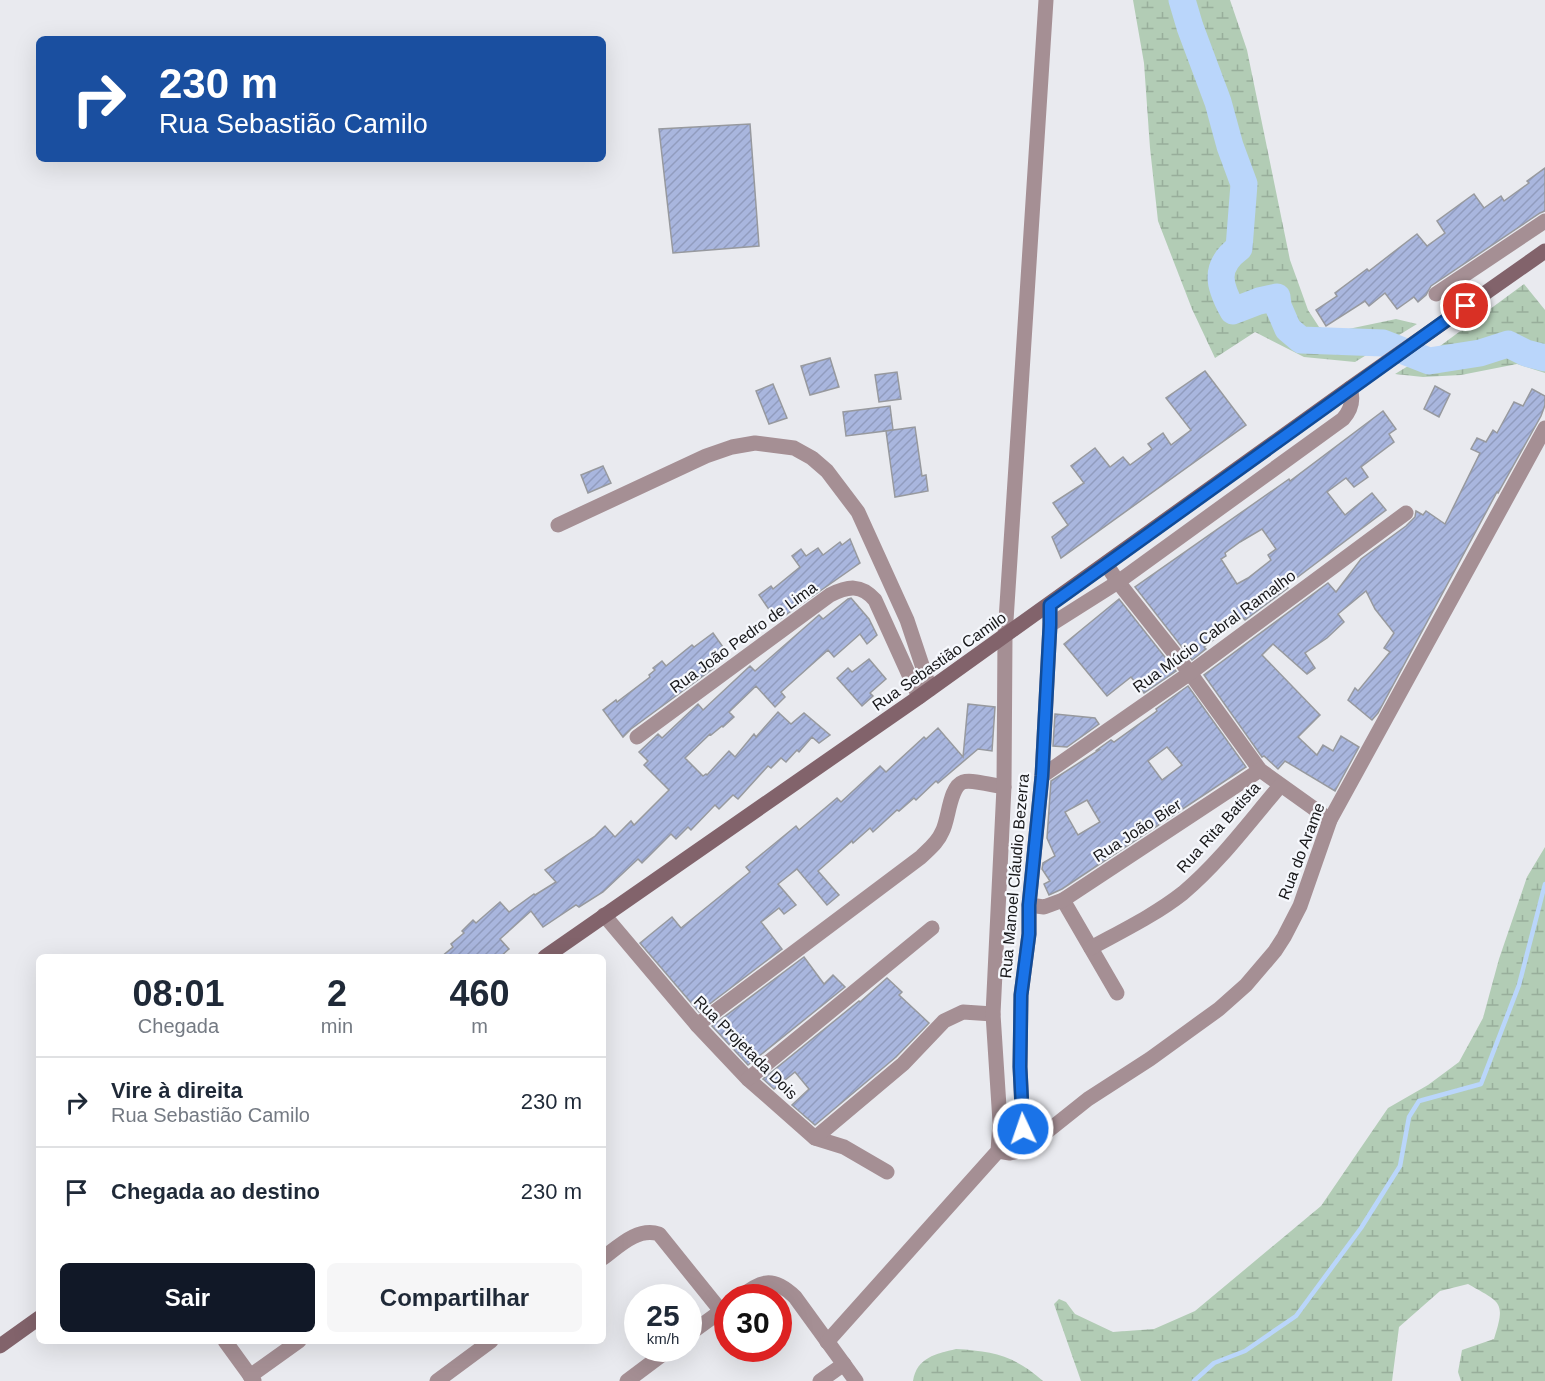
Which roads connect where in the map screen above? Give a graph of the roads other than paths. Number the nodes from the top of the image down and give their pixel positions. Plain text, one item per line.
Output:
1 (1046, 0) edge
2 (1545, 221) edge
3 (1545, 251) edge
4 (1436, 294) dead end
5 (1350, 388) junction
6 (1545, 428) edge
7 (1406, 513) dead end
8 (558, 525) dead end
9 (1106, 564) junction
10 (1118, 582) junction
11 (1050, 605) junction
12 (1050, 625) junction
13 (1005, 636) junction
14 (1190, 673) junction
15 (925, 693) junction
16 (637, 737) dead end
17 (1260, 770) junction
18 (1042, 776) junction
19 (1280, 786) junction
20 (1004, 787) junction
21 (1330, 820) junction
22 (1063, 900) junction
23 (1029, 905) junction
24 (604, 915) junction
25 (932, 928) dead end
26 (1091, 948) junction
27 (549, 954) edge
28 (1117, 993) dead end
29 (993, 1014) junction
30 (696, 1025) junction
31 (748, 1079) junction
32 (815, 1138) junction
33 (1024, 1150) junction
34 (998, 1151) junction
35 (887, 1172) dead end
36 (606, 1256) edge
37 (760, 1284) edge
38 (778, 1284) edge
39 (792, 1295) edge
40 (714, 1297) edge
41 (36, 1320) edge
42 (828, 1342) junction
43 (227, 1344) edge
44 (295, 1344) edge
45 (487, 1344) edge
46 (0, 1346) edge
47 (652, 1362) edge
48 (844, 1364) junction
49 (252, 1378) edge
50 (436, 1381) edge
51 (627, 1381) edge
52 (820, 1381) edge
53 (856, 1381) edge

1 - 13 street
2 - 4 street
3 - 5 main road, Rua Sebastião Camilo
5 - 9 main road, Rua Sebastião Camilo
5 - 10 street
6 - 21 street, Rua do Arame
7 - 14 street, Rua Múcio Cabral Ramalho
8 - 15 street
9 - 10 street
9 - 11 main road, Rua Sebastião Camilo
10 - 12 street
10 - 14 street
11 - 12 street, Rua Manoel Cláudio Bezerra
11 - 13 main road, Rua Sebastião Camilo
12 - 18 street, Rua Manoel Cláudio Bezerra
13 - 15 main road, Rua Sebastião Camilo
13 - 20 street
14 - 17 street
14 - 18 street, Rua Múcio Cabral Ramalho
15 - 16 street, Rua João Pedro de Lima
15 - 24 main road, Rua Sebastião Camilo
17 - 19 street
17 - 22 street, Rua João Bier
18 - 23 street, Rua Manoel Cláudio Bezerra
19 - 21 street
19 - 26 street, Rua Rita Batista
20 - 29 street
20 - 30 street
21 - 33 street, Rua do Arame
22 - 23 street, Rua João Bier
22 - 26 street
23 - 33 street, Rua Manoel Cláudio Bezerra
24 - 27 main road, Rua Sebastião Camilo
24 - 30 street, Rua Projetada Dois
25 - 31 street
26 - 28 street
29 - 32 street
29 - 34 street
30 - 31 street, Rua Projetada Dois
31 - 32 street, Rua Projetada Dois
32 - 35 street, Rua Projetada Dois
33 - 34 street
34 - 42 street
36 - 40 street
37 - 38 street
39 - 42 street
41 - 46 main road
42 - 48 street
43 - 49 street
44 - 49 street
45 - 50 street
47 - 51 street
48 - 52 street
48 - 53 street

